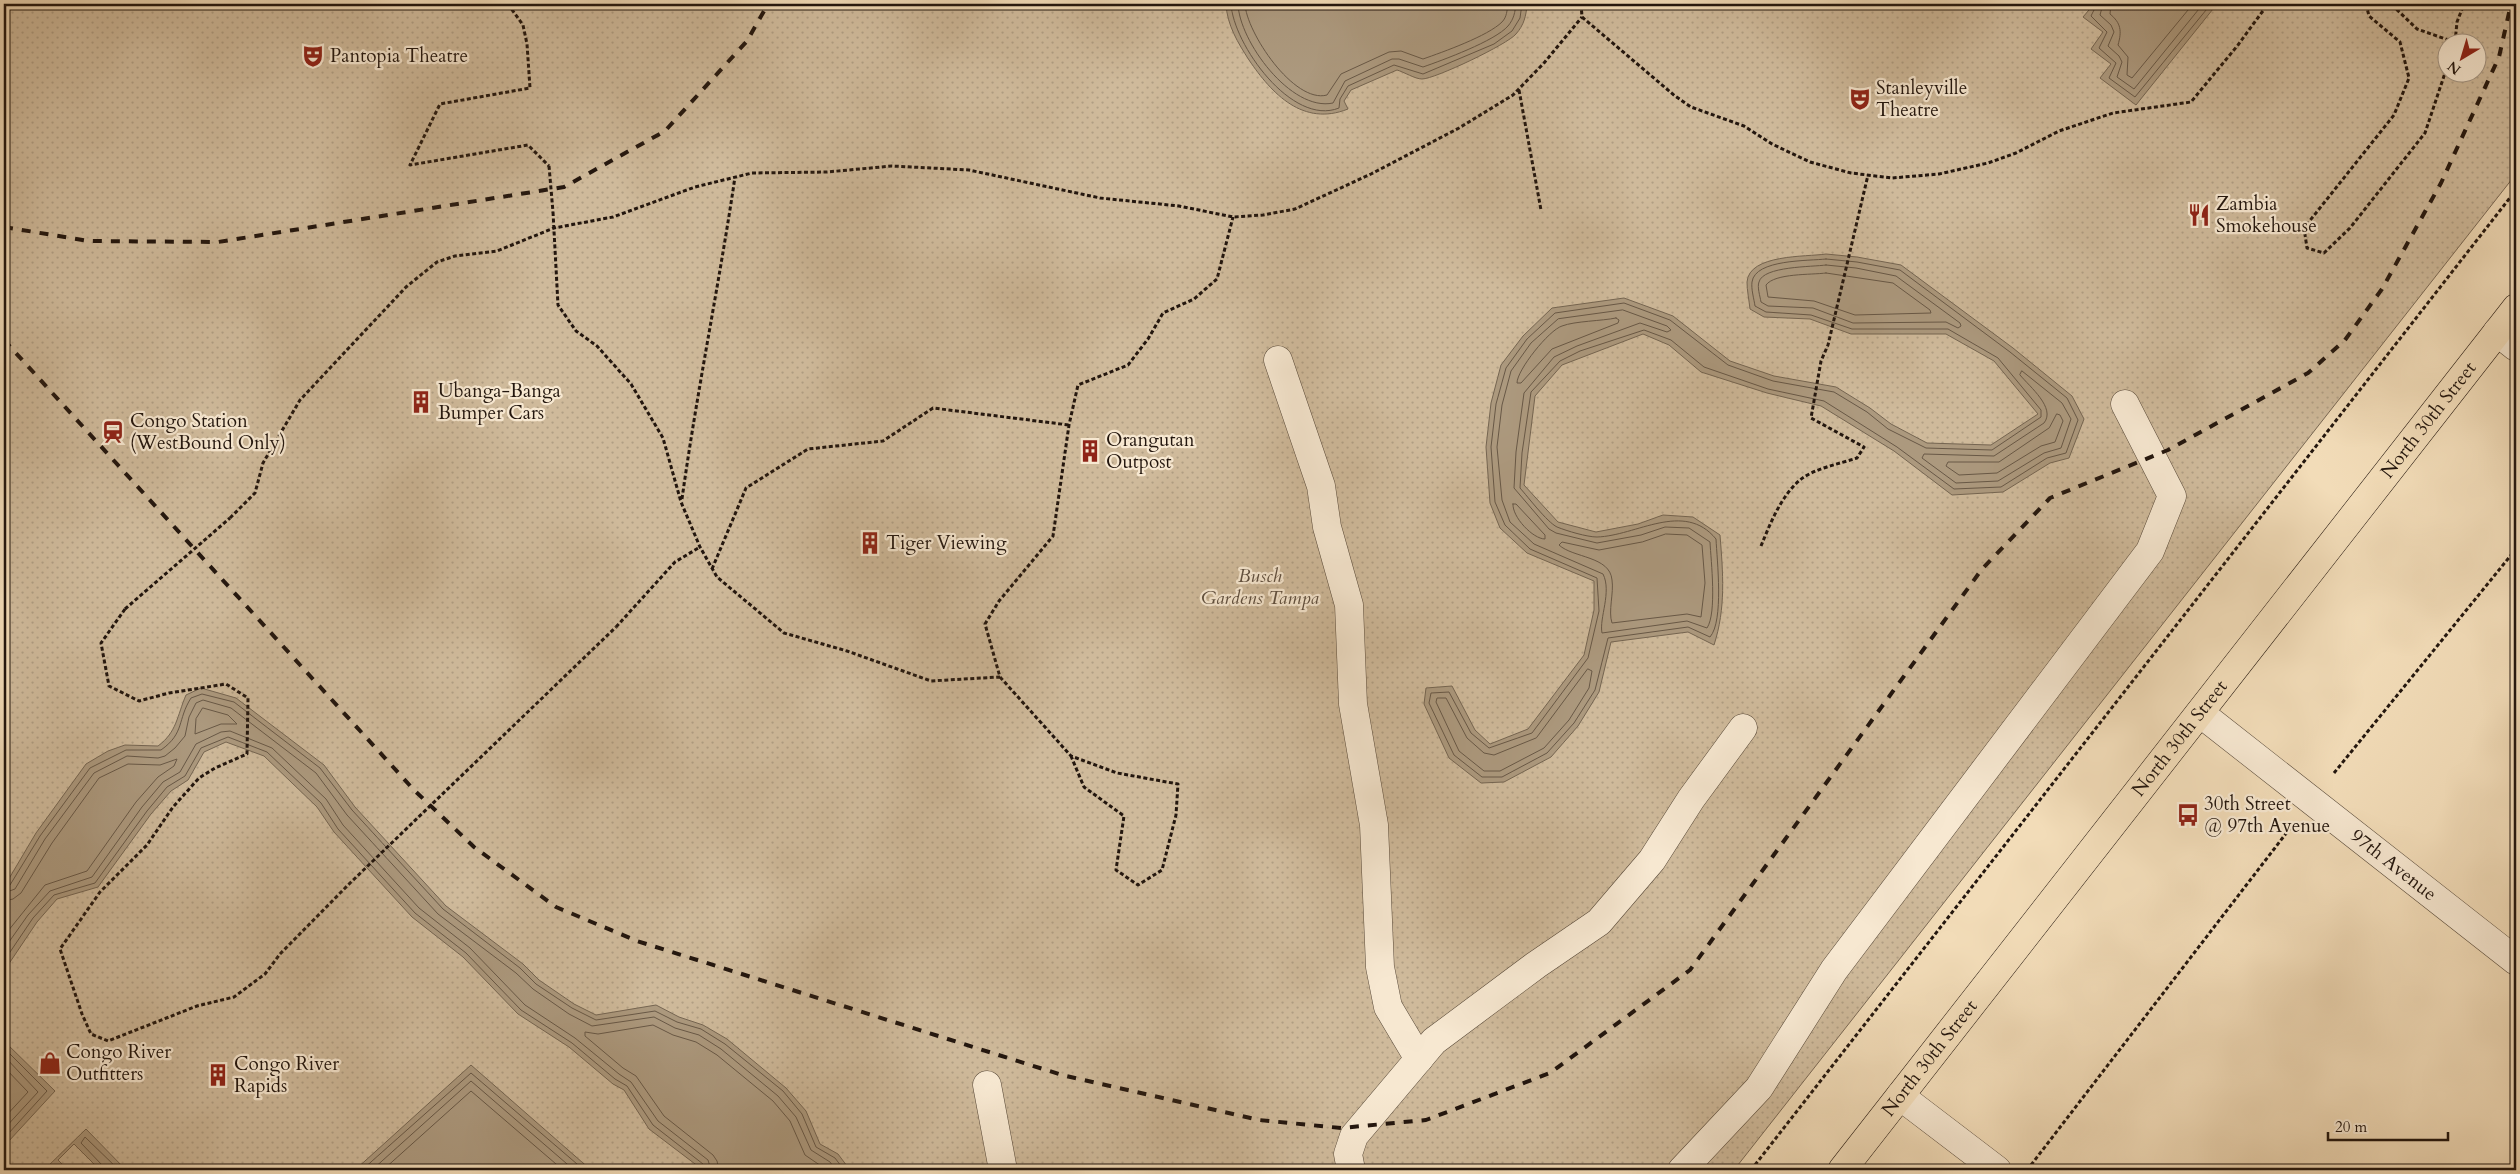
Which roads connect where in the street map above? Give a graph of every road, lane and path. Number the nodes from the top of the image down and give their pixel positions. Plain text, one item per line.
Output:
1 (508, 4) edge
2 (1581, 4) edge
3 (2268, 4) edge
4 (2366, 4) edge
5 (2394, 4) edge
6 (2464, 4) edge
7 (1582, 17) junction
8 (2456, 32) edge
9 (2438, 36) edge
10 (2442, 82) edge
11 (1518, 89) junction
12 (1868, 175) junction
13 (735, 177) junction
14 (2516, 190) edge
15 (1541, 210) dead end
16 (1233, 217) junction
17 (554, 228) junction
18 (2516, 308) edge
19 (2507, 339) edge
20 (1278, 360) dead end
21 (2125, 404) dead end
22 (1069, 425) junction
23 (681, 502) junction
24 (1761, 546) dead end
25 (700, 547) junction
26 (2516, 549) edge
27 (712, 569) junction
28 (1000, 677) junction
29 (2200, 713) junction
30 (1743, 728) dead end
31 (1071, 756) junction
32 (2311, 802) junction
33 (2516, 962) edge
34 (1419, 1059) junction
35 (987, 1085) dead end
36 (1900, 1096) junction
37 (1003, 1170) edge
38 (1351, 1170) edge
39 (1682, 1170) edge
40 (1750, 1170) edge
41 (1842, 1170) edge
42 (1997, 1170) edge
43 (2028, 1170) edge

1 - 17 path, bridge
2 - 7 path
3 - 12 path
4 - 10 path
5 - 9 path
6 - 8 path
7 - 11 path
7 - 12 path
11 - 15 path
11 - 16 path
12 - 24 path
13 - 16 path
13 - 17 path
13 - 23 path
14 - 40 path
16 - 22 path
17 - 23 path
17 - 25 path, bridge
18 - 19 main road, North 30th Street
19 - 29 main road, North 30th Street
20 - 34 street
21 - 39 street
22 - 27 path
22 - 28 path
23 - 25 path
25 - 27 path
26 - 32 path
27 - 28 path
28 - 31 path
29 - 32 street, 97th Avenue
29 - 36 main road, North 30th Street
30 - 34 street
31 - 31 path
32 - 33 street, 97th Avenue
32 - 43 path
34 - 38 street
35 - 37 street
36 - 41 main road, North 30th Street
36 - 42 street

